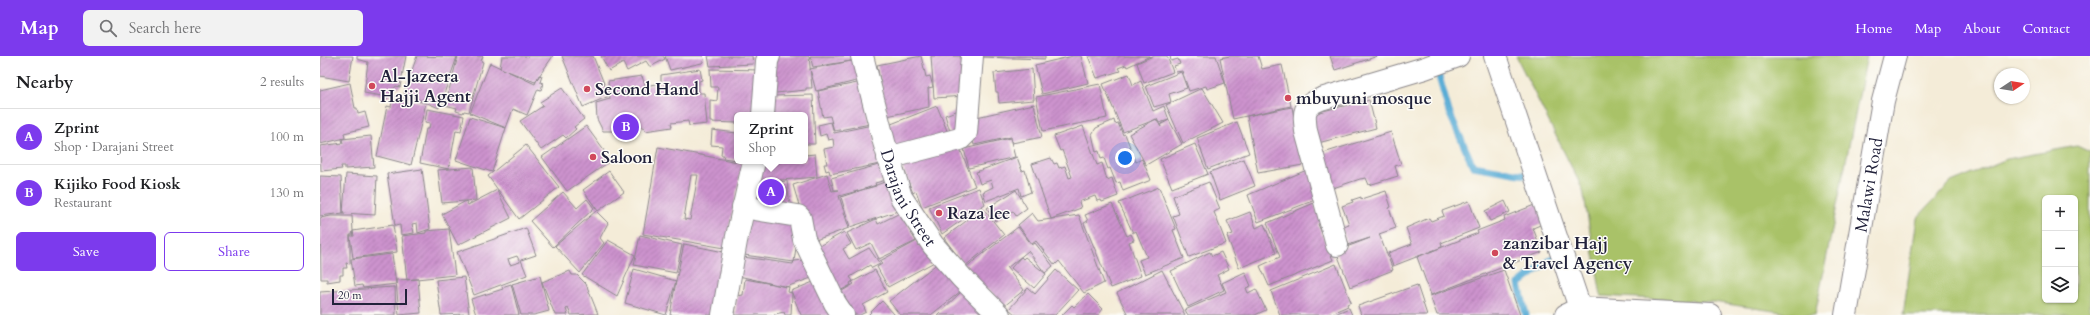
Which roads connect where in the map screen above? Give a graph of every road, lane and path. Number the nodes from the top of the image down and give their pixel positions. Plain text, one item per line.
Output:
1 (769, 56) edge
2 (862, 56) edge
3 (972, 56) edge
4 (1495, 56) edge
5 (1895, 56) edge
6 (1443, 62) edge
7 (763, 112) edge
8 (888, 158) junction
9 (753, 164) edge
10 (743, 208) junction
11 (1337, 245) dead end
12 (1573, 311) edge
13 (722, 315) edge
14 (843, 315) edge
15 (999, 315) edge
16 (1710, 315) edge
17 (1846, 315) edge

1 - 7 street
2 - 8 street, Darajani Street
3 - 8 street
4 - 12 street
5 - 17 street, Malawi Road
6 - 11 street
8 - 15 street, Darajani Street
9 - 10 street
10 - 13 street
10 - 14 street
12 - 16 street

